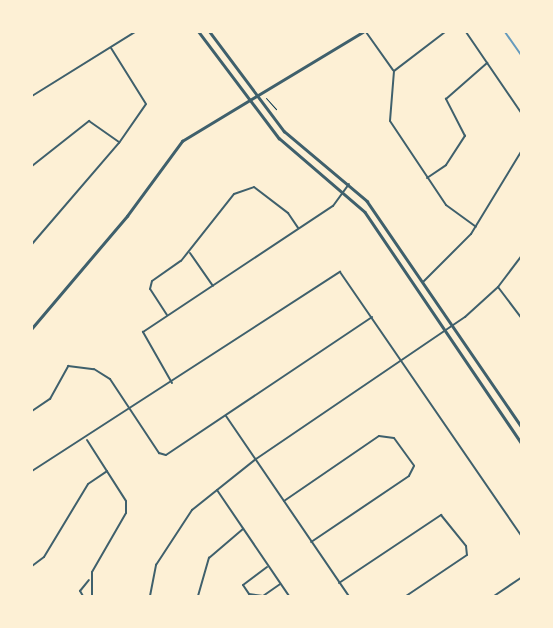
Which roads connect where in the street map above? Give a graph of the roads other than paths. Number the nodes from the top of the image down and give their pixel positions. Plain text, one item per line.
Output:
1 (135, 32) edge
2 (199, 32) edge
3 (210, 32) edge
4 (365, 32) edge
5 (445, 32) edge
6 (466, 32) edge
7 (111, 48) junction
8 (487, 64) junction
9 (394, 71) junction
10 (32, 96) edge
11 (258, 96) junction
12 (250, 100) junction
13 (522, 114) edge
14 (119, 143) junction
15 (522, 150) edge
16 (32, 166) edge
17 (427, 178) junction
18 (349, 184) junction
19 (345, 191) junction
20 (476, 227) junction
21 (298, 229) junction
22 (32, 244) edge
23 (189, 252) junction
24 (522, 255) edge
25 (423, 283) junction
26 (213, 286) junction
27 (498, 287) junction
28 (167, 316) junction
29 (372, 317) junction
30 (522, 319) edge
31 (452, 327) junction
32 (32, 328) edge
33 (446, 331) junction
34 (401, 360) junction
35 (172, 383) junction
36 (131, 410) junction
37 (32, 411) edge
38 (226, 416) junction
39 (522, 427) edge
40 (86, 439) junction
41 (522, 444) edge
42 (256, 459) junction
43 (108, 470) junction
44 (32, 471) edge
45 (217, 489) junction
46 (284, 501) junction
47 (243, 529) junction
48 (522, 537) edge
49 (312, 542) junction
50 (32, 566) edge
51 (268, 566) junction
52 (522, 577) edge
53 (90, 580) junction
54 (339, 583) junction
55 (280, 584) junction
56 (83, 597) edge
57 (92, 597) edge
58 (150, 597) edge
59 (198, 597) edge
60 (289, 597) edge
61 (349, 597) edge
62 (407, 597) edge
63 (494, 597) edge

1 - 7 street
2 - 12 street
3 - 11 street
4 - 9 street
4 - 11 street
5 - 9 street
6 - 8 street
7 - 10 street
7 - 14 street
8 - 13 street
8 - 17 street
9 - 17 street
11 - 12 street
11 - 18 street
12 - 19 street
12 - 32 street
14 - 16 street
14 - 22 street
15 - 20 street
17 - 20 street
18 - 19 street
18 - 25 street
19 - 21 street
19 - 33 street
20 - 25 street
21 - 23 street
21 - 26 street
23 - 26 street
23 - 28 street
24 - 27 street
25 - 31 street
26 - 28 street
27 - 30 street
27 - 31 street
28 - 35 street
29 - 34 street
29 - 35 street
29 - 38 street
31 - 33 street
31 - 39 street
33 - 34 street
33 - 41 street
34 - 42 street
34 - 48 street
35 - 36 street
36 - 37 street
36 - 38 street
36 - 40 street
38 - 42 street
40 - 43 street
40 - 44 street
42 - 45 street
42 - 46 street
43 - 50 street
43 - 53 street
45 - 47 street
45 - 58 street
46 - 49 street
46 - 49 street
47 - 51 street
47 - 59 street
49 - 54 street
51 - 55 street
51 - 55 street
52 - 63 street
53 - 56 street
53 - 57 street
54 - 61 street
54 - 62 street
55 - 60 street

